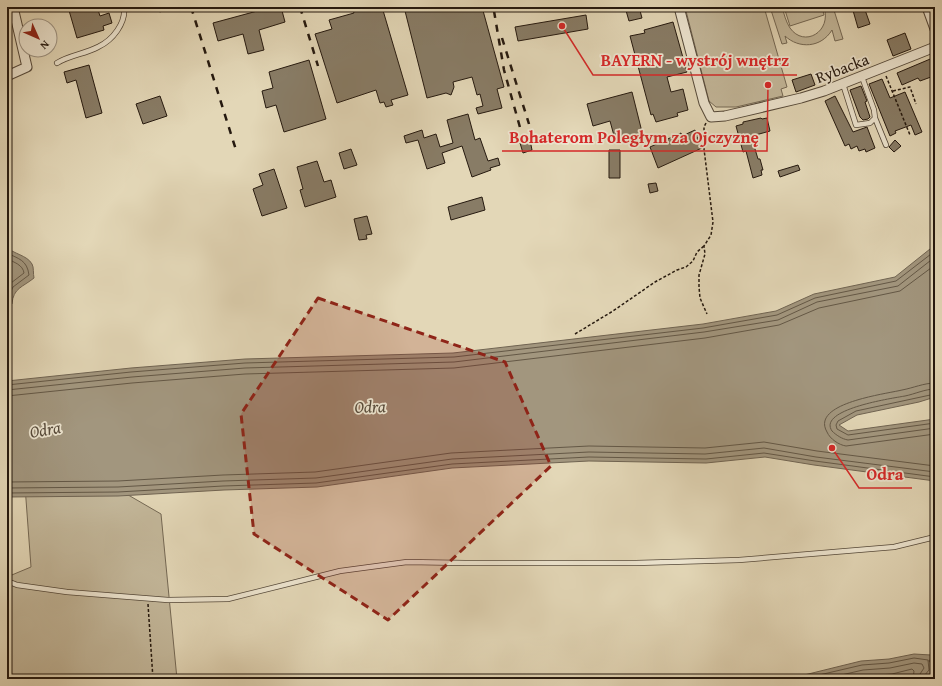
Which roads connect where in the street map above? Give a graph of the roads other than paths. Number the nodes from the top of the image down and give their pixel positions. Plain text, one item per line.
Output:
1 (13, 7) edge
2 (124, 7) edge
3 (679, 7) edge
4 (927, 7) edge
5 (935, 29) edge
6 (935, 47) edge
7 (57, 63) dead end
8 (7, 76) edge
9 (862, 77) junction
10 (843, 84) junction
11 (875, 118) junction
12 (886, 145) dead end
13 (935, 538) edge
14 (7, 581) edge

1 - 8 street
2 - 7 lane
3 - 10 street, Rybacka
4 - 5 street
6 - 9 street, Rybacka
9 - 10 street, Rybacka
9 - 11 lane
10 - 11 lane
11 - 12 lane
13 - 14 lane

